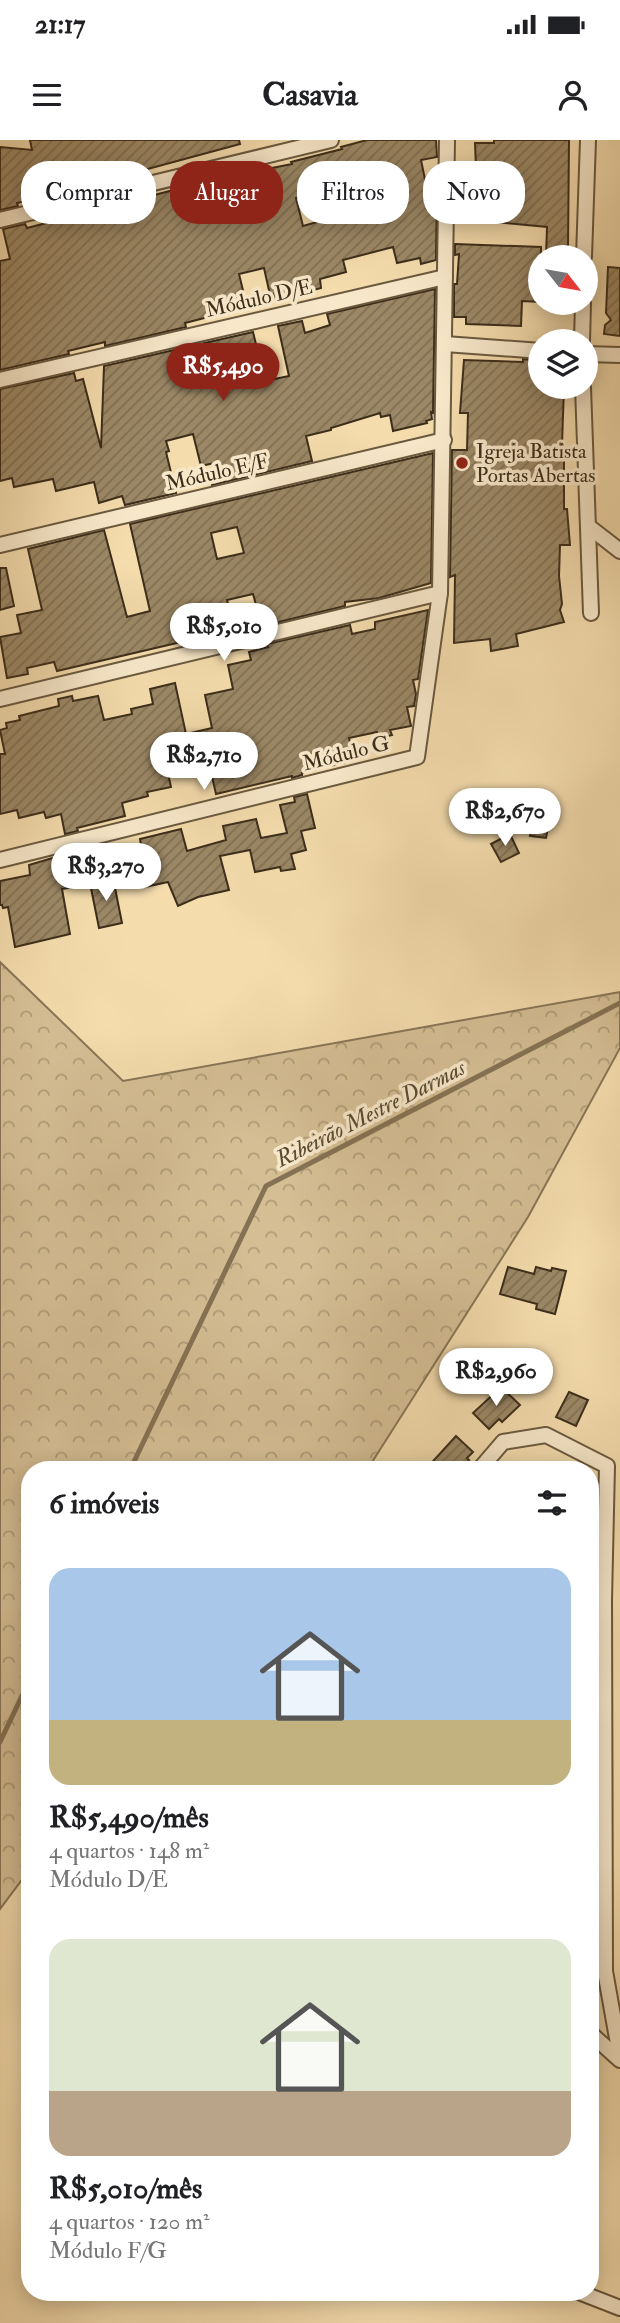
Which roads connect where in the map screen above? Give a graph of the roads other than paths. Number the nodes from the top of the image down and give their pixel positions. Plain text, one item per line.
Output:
1 (331, 140) edge
2 (447, 140) edge
3 (588, 140) edge
4 (0, 220) edge
5 (584, 245) edge
6 (445, 276) junction
7 (445, 344) junction
8 (528, 350) edge
9 (598, 354) edge
10 (620, 355) edge
11 (0, 380) edge
12 (583, 399) edge
13 (444, 440) junction
14 (588, 526) junction
15 (0, 545) edge
16 (620, 551) edge
17 (440, 593) junction
18 (591, 613) dead end
19 (0, 699) edge
20 (0, 860) edge
21 (487, 1461) edge
22 (614, 1464) edge
23 (604, 1600) junction
24 (599, 1606) edge
25 (599, 2040) edge
26 (620, 2058) edge
27 (599, 2300) edge
28 (620, 2308) edge

1 - 4 street
2 - 6 street
3 - 5 street
6 - 7 street
6 - 11 street, Módulo D/E
7 - 8 street
7 - 13 street
9 - 10 street
12 - 14 street
13 - 15 street, Módulo E/F
13 - 17 street
14 - 16 street
14 - 18 street
17 - 19 street
17 - 20 street, Módulo G
21 - 22 street
22 - 23 street
23 - 24 street
23 - 26 street
25 - 26 street
27 - 28 street

